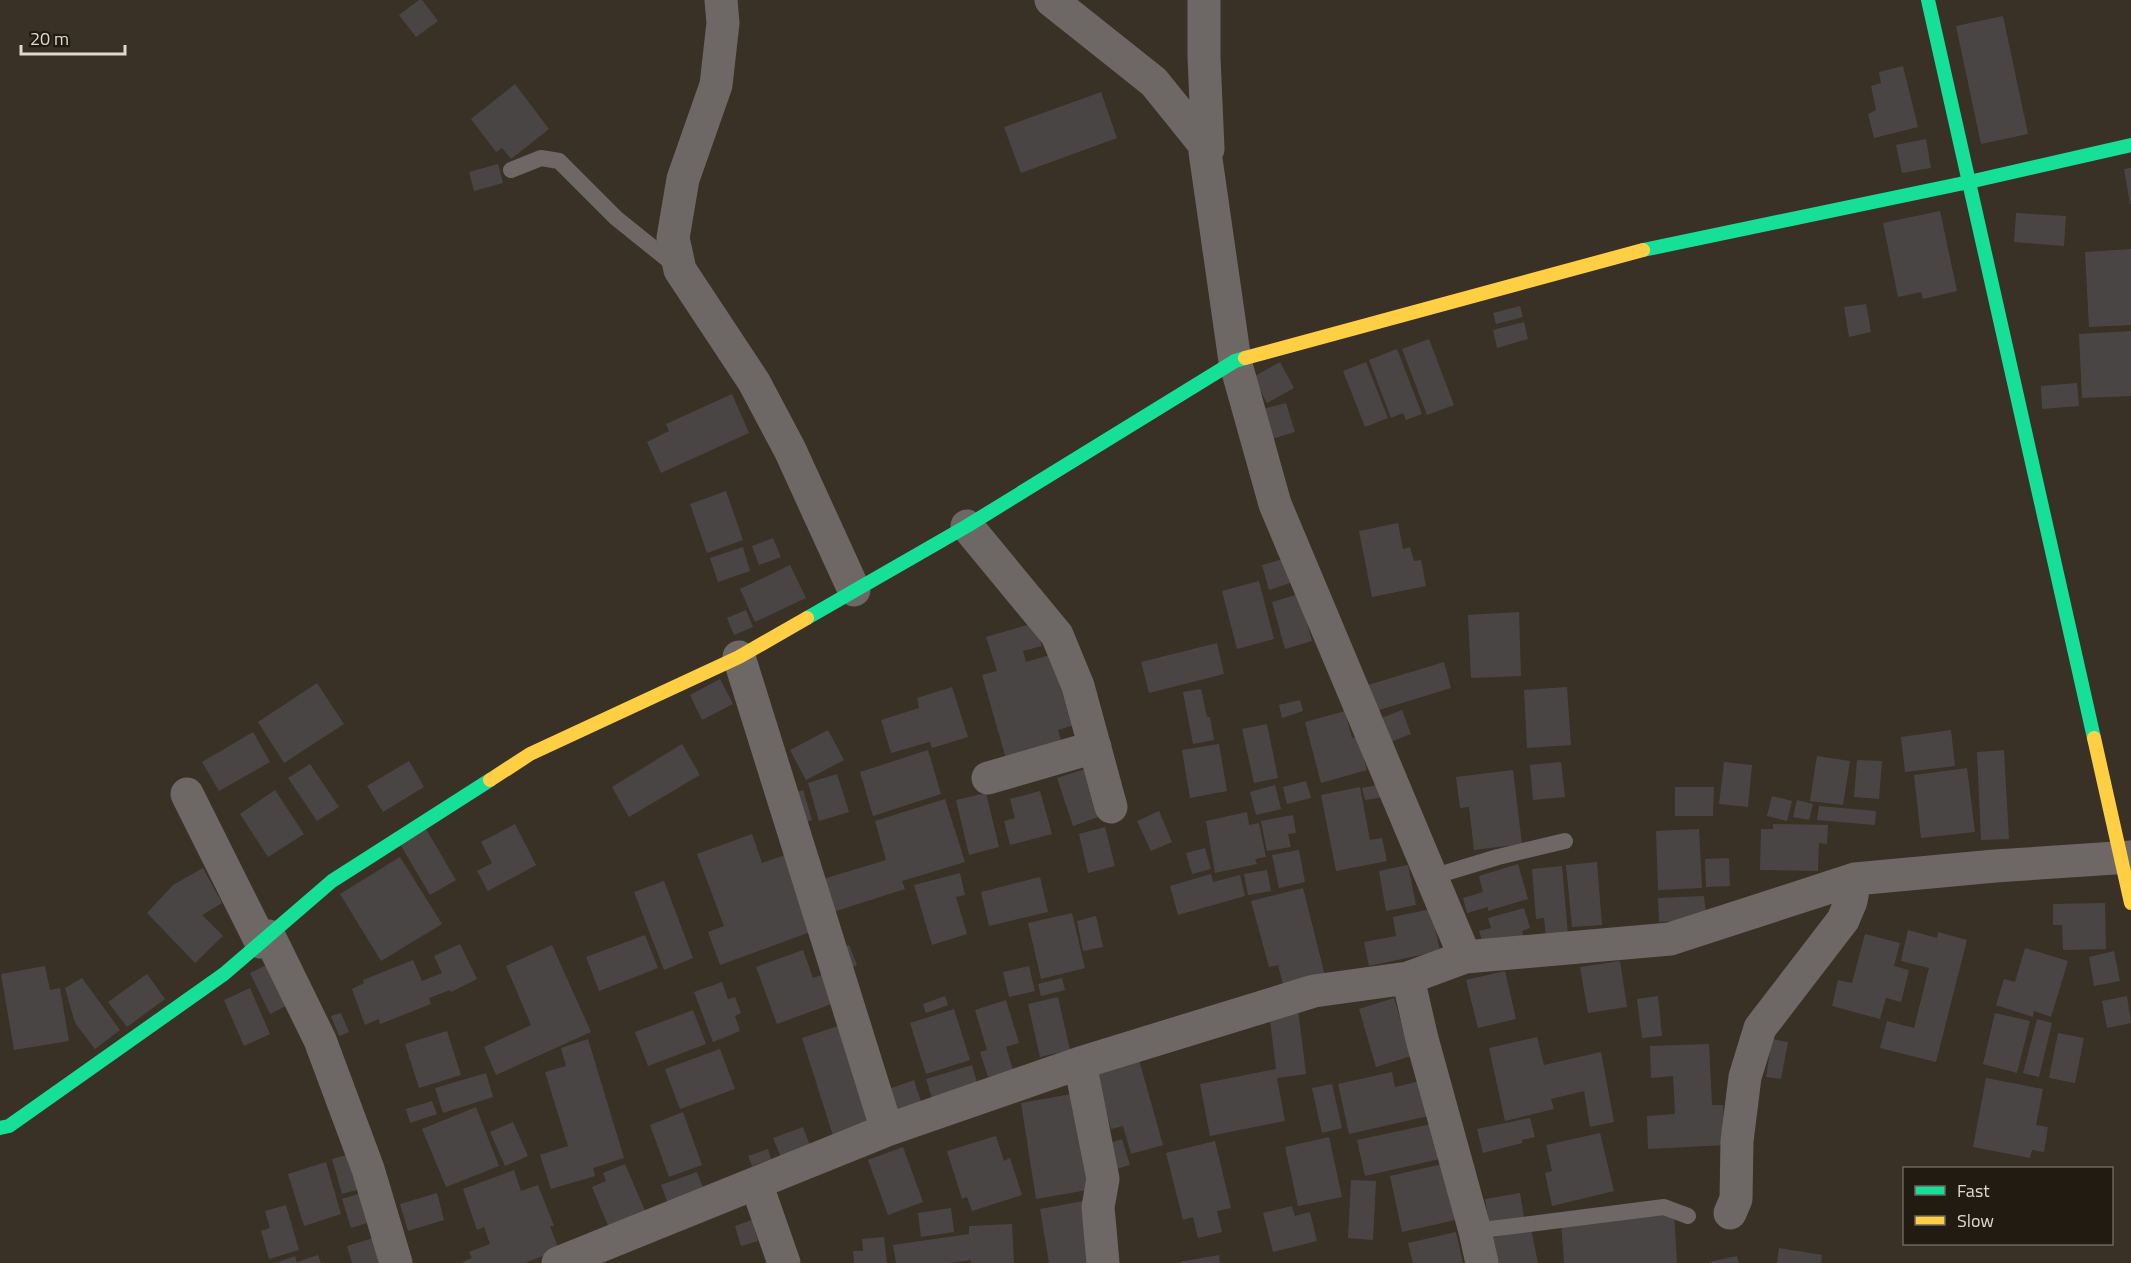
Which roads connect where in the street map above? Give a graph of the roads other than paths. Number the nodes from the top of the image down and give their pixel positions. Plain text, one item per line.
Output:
1 (721, 0) edge
2 (1051, 0) edge
3 (1204, 0) edge
4 (1928, 0) edge
5 (2131, 145) edge
6 (1208, 149) junction
7 (511, 170) dead end
8 (1970, 182) junction
9 (680, 270) junction
10 (1235, 361) junction
11 (967, 526) junction
12 (854, 590) junction
13 (739, 657) junction
14 (1095, 747) junction
15 (988, 778) dead end
16 (187, 794) dead end
17 (1111, 807) dead end
18 (1565, 841) dead end
19 (2126, 857) edge
20 (1432, 877) junction
21 (1855, 879) junction
22 (2131, 903) edge
23 (265, 939) junction
24 (1465, 957) junction
25 (1408, 978) junction
26 (1080, 1063) junction
27 (0, 1128) edge
28 (887, 1130) junction
29 (756, 1183) junction
30 (1730, 1213) dead end
31 (1688, 1216) dead end
32 (1475, 1231) junction
33 (396, 1263) edge
34 (558, 1263) edge
35 (784, 1263) edge
36 (1103, 1263) edge
37 (1482, 1263) edge

1 - 9 street
2 - 6 street
3 - 6 street
4 - 8 street
5 - 8 street
6 - 10 street
7 - 9 lane
8 - 10 street
8 - 19 street
9 - 12 street
10 - 11 street
10 - 20 street
11 - 12 street
11 - 14 street
12 - 13 street
13 - 23 street
13 - 28 street
14 - 15 street
14 - 17 street
16 - 23 street
18 - 20 lane
19 - 21 street
19 - 22 street
20 - 24 street
21 - 24 street
21 - 30 street
23 - 27 street
23 - 33 street
24 - 25 street
25 - 26 street
25 - 32 street
26 - 28 street
26 - 36 street
28 - 29 street
29 - 34 street
29 - 35 street
31 - 32 lane
32 - 37 street

